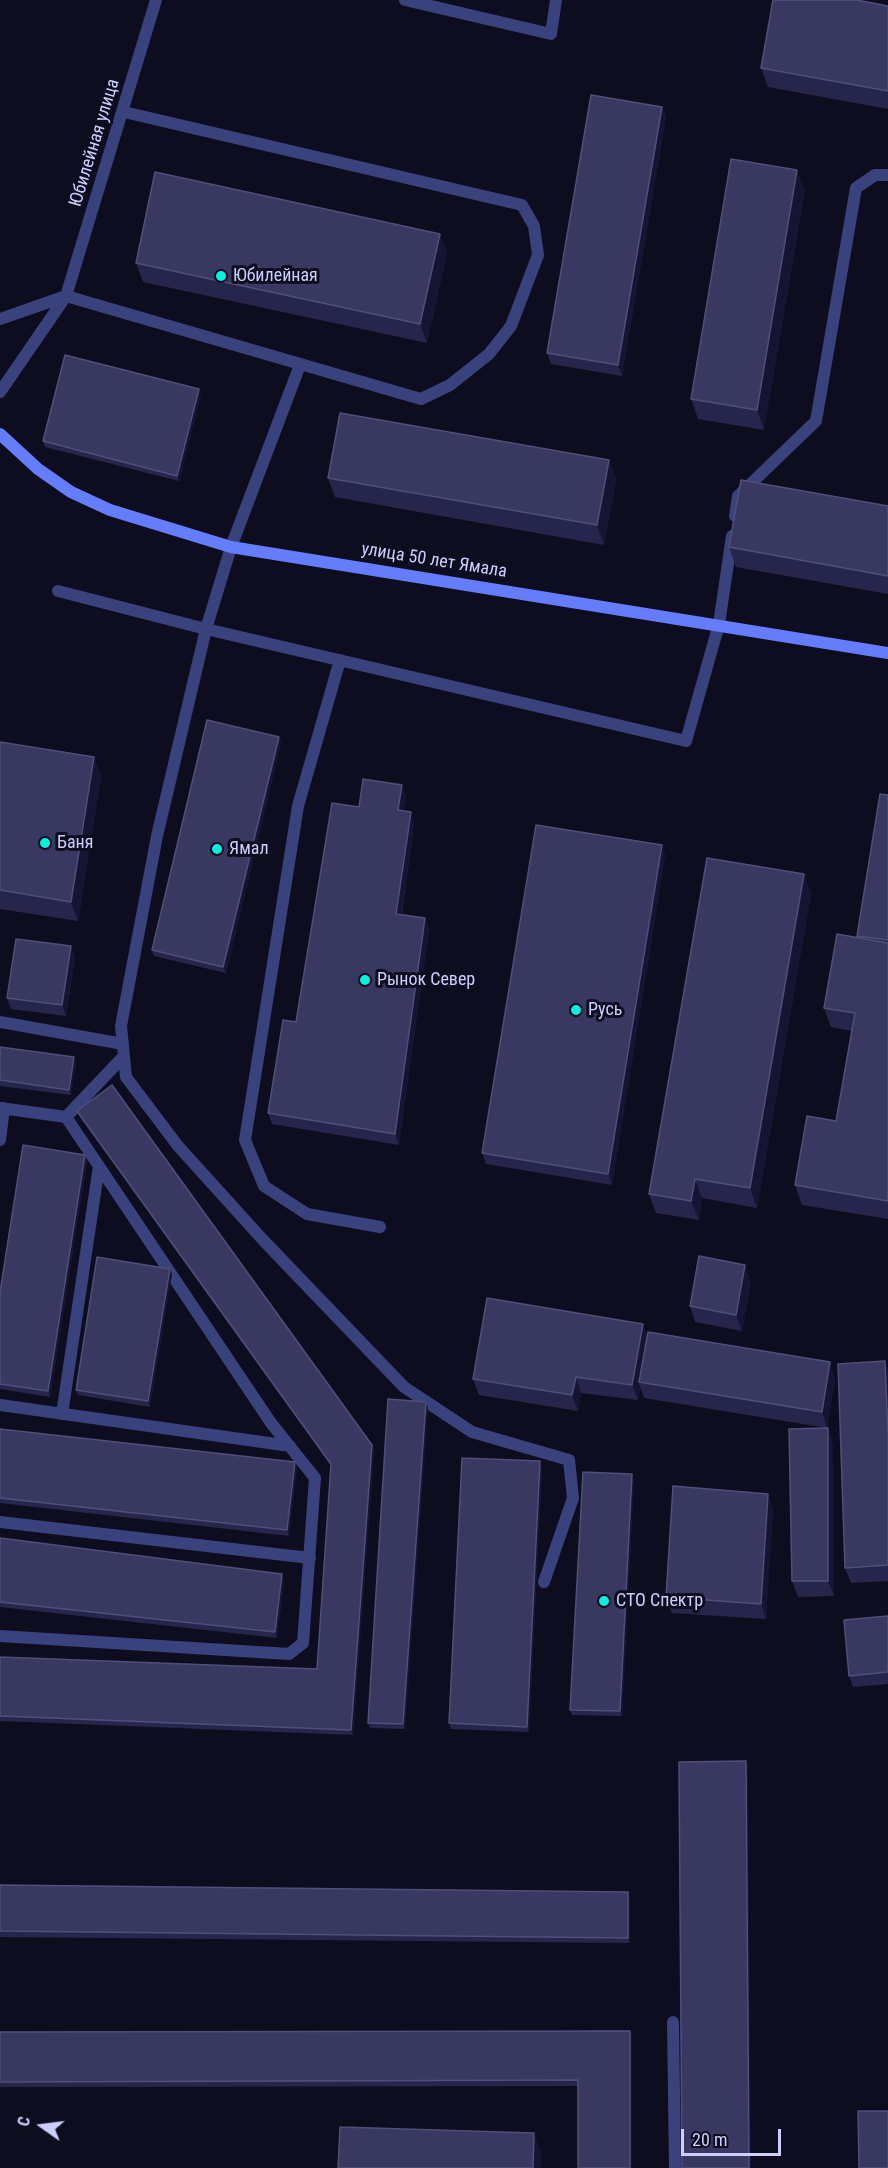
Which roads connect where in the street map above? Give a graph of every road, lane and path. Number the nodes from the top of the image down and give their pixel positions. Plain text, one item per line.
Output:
1 (156, 0) edge
2 (405, 0) edge
3 (556, 0) edge
4 (124, 112) junction
5 (888, 175) edge
6 (66, 296) junction
7 (0, 319) edge
8 (300, 364) junction
9 (0, 392) edge
10 (0, 434) edge
11 (231, 547) junction
12 (58, 591) dead end
13 (719, 624) junction
14 (206, 629) junction
15 (888, 653) edge
16 (340, 660) junction
17 (0, 1022) edge
18 (123, 1050) junction
19 (2, 1108) edge
20 (66, 1117) junction
21 (0, 1140) edge
22 (99, 1166) junction
23 (380, 1227) dead end
24 (0, 1406) edge
25 (62, 1414) junction
26 (290, 1446) junction
27 (0, 1522) edge
28 (310, 1558) junction
29 (544, 1582) dead end
30 (0, 1636) edge
31 (673, 2022) dead end
32 (675, 2168) edge

1 - 4 street, Юбилейная улица
2 - 3 street
4 - 6 street, Юбилейная улица
4 - 8 street
5 - 13 street
6 - 7 street
6 - 8 street
6 - 9 street, Юбилейная улица
8 - 11 street
10 - 11 street, улица 50 лет Ямала
11 - 13 street, улица 50 лет Ямала
11 - 14 street
12 - 14 street
13 - 15 street, улица 50 лет Ямала
13 - 16 street
14 - 16 street
14 - 18 street
16 - 23 street
17 - 18 street
18 - 20 street
18 - 29 street
19 - 20 street
19 - 21 street
20 - 22 street
22 - 25 street
22 - 26 street
24 - 25 street
25 - 26 street
26 - 28 street
27 - 28 street
28 - 30 street
31 - 32 street

